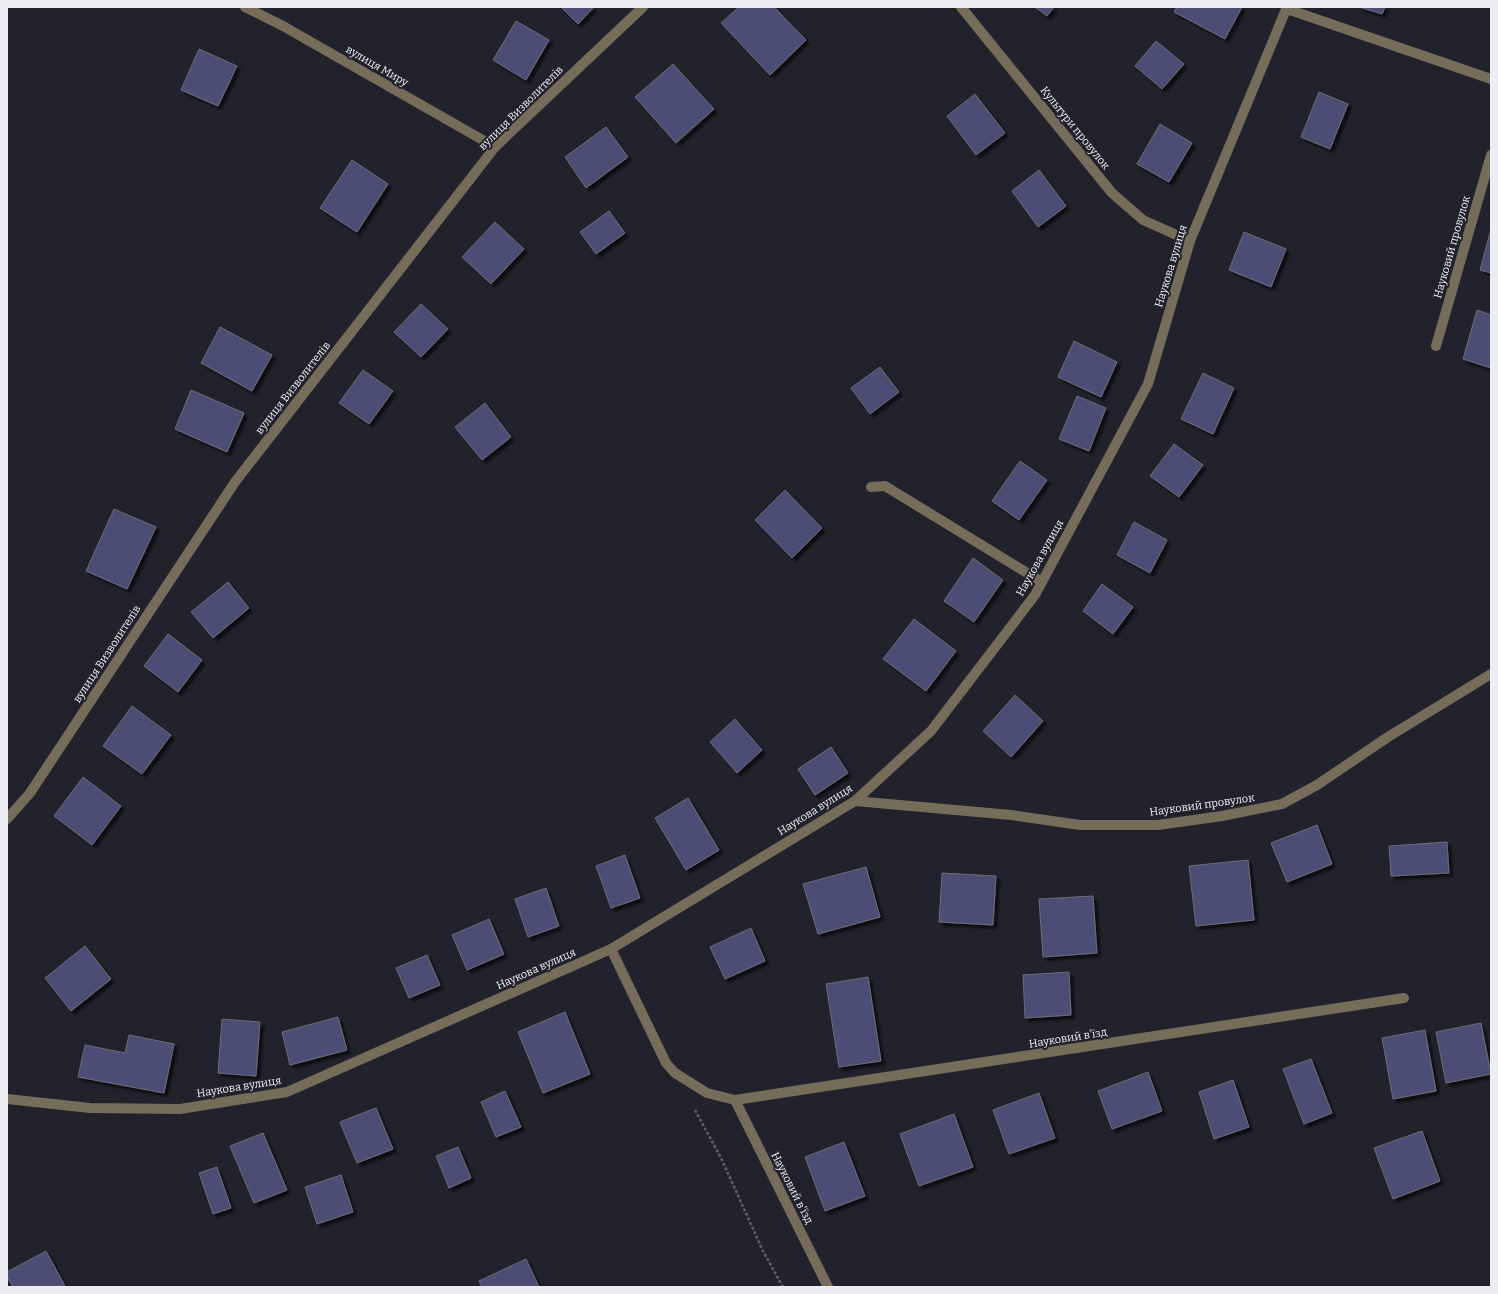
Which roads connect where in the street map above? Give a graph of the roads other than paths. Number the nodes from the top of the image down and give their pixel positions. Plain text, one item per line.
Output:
1 (246, 7) edge
2 (643, 7) edge
3 (961, 7) edge
4 (1287, 8) edge
5 (1491, 79) edge
6 (495, 147) junction
7 (1491, 155) edge
8 (1190, 241) junction
9 (1436, 346) dead end
10 (871, 487) dead end
11 (1042, 582) junction
12 (1491, 674) edge
13 (855, 801) junction
14 (7, 819) edge
15 (611, 949) junction
16 (1404, 998) dead end
17 (7, 1099) edge
18 (735, 1100) junction
19 (828, 1287) edge

1 - 6 street, вулиця Миру
2 - 6 street, вулиця Визволителів
3 - 8 street, Культури провулок
4 - 5 street
4 - 8 street, Наукова вулиця
6 - 14 street, вулиця Визволителів
7 - 9 street, Науковий провулок
8 - 11 street, Наукова вулиця
10 - 11 street
11 - 13 street, Наукова вулиця
12 - 13 street, Науковий провулок
13 - 15 street, Наукова вулиця
15 - 17 street, Наукова вулиця
15 - 18 street, Науковий в'їзд
16 - 18 street, Науковий в'їзд
18 - 19 street, Науковий в'їзд

